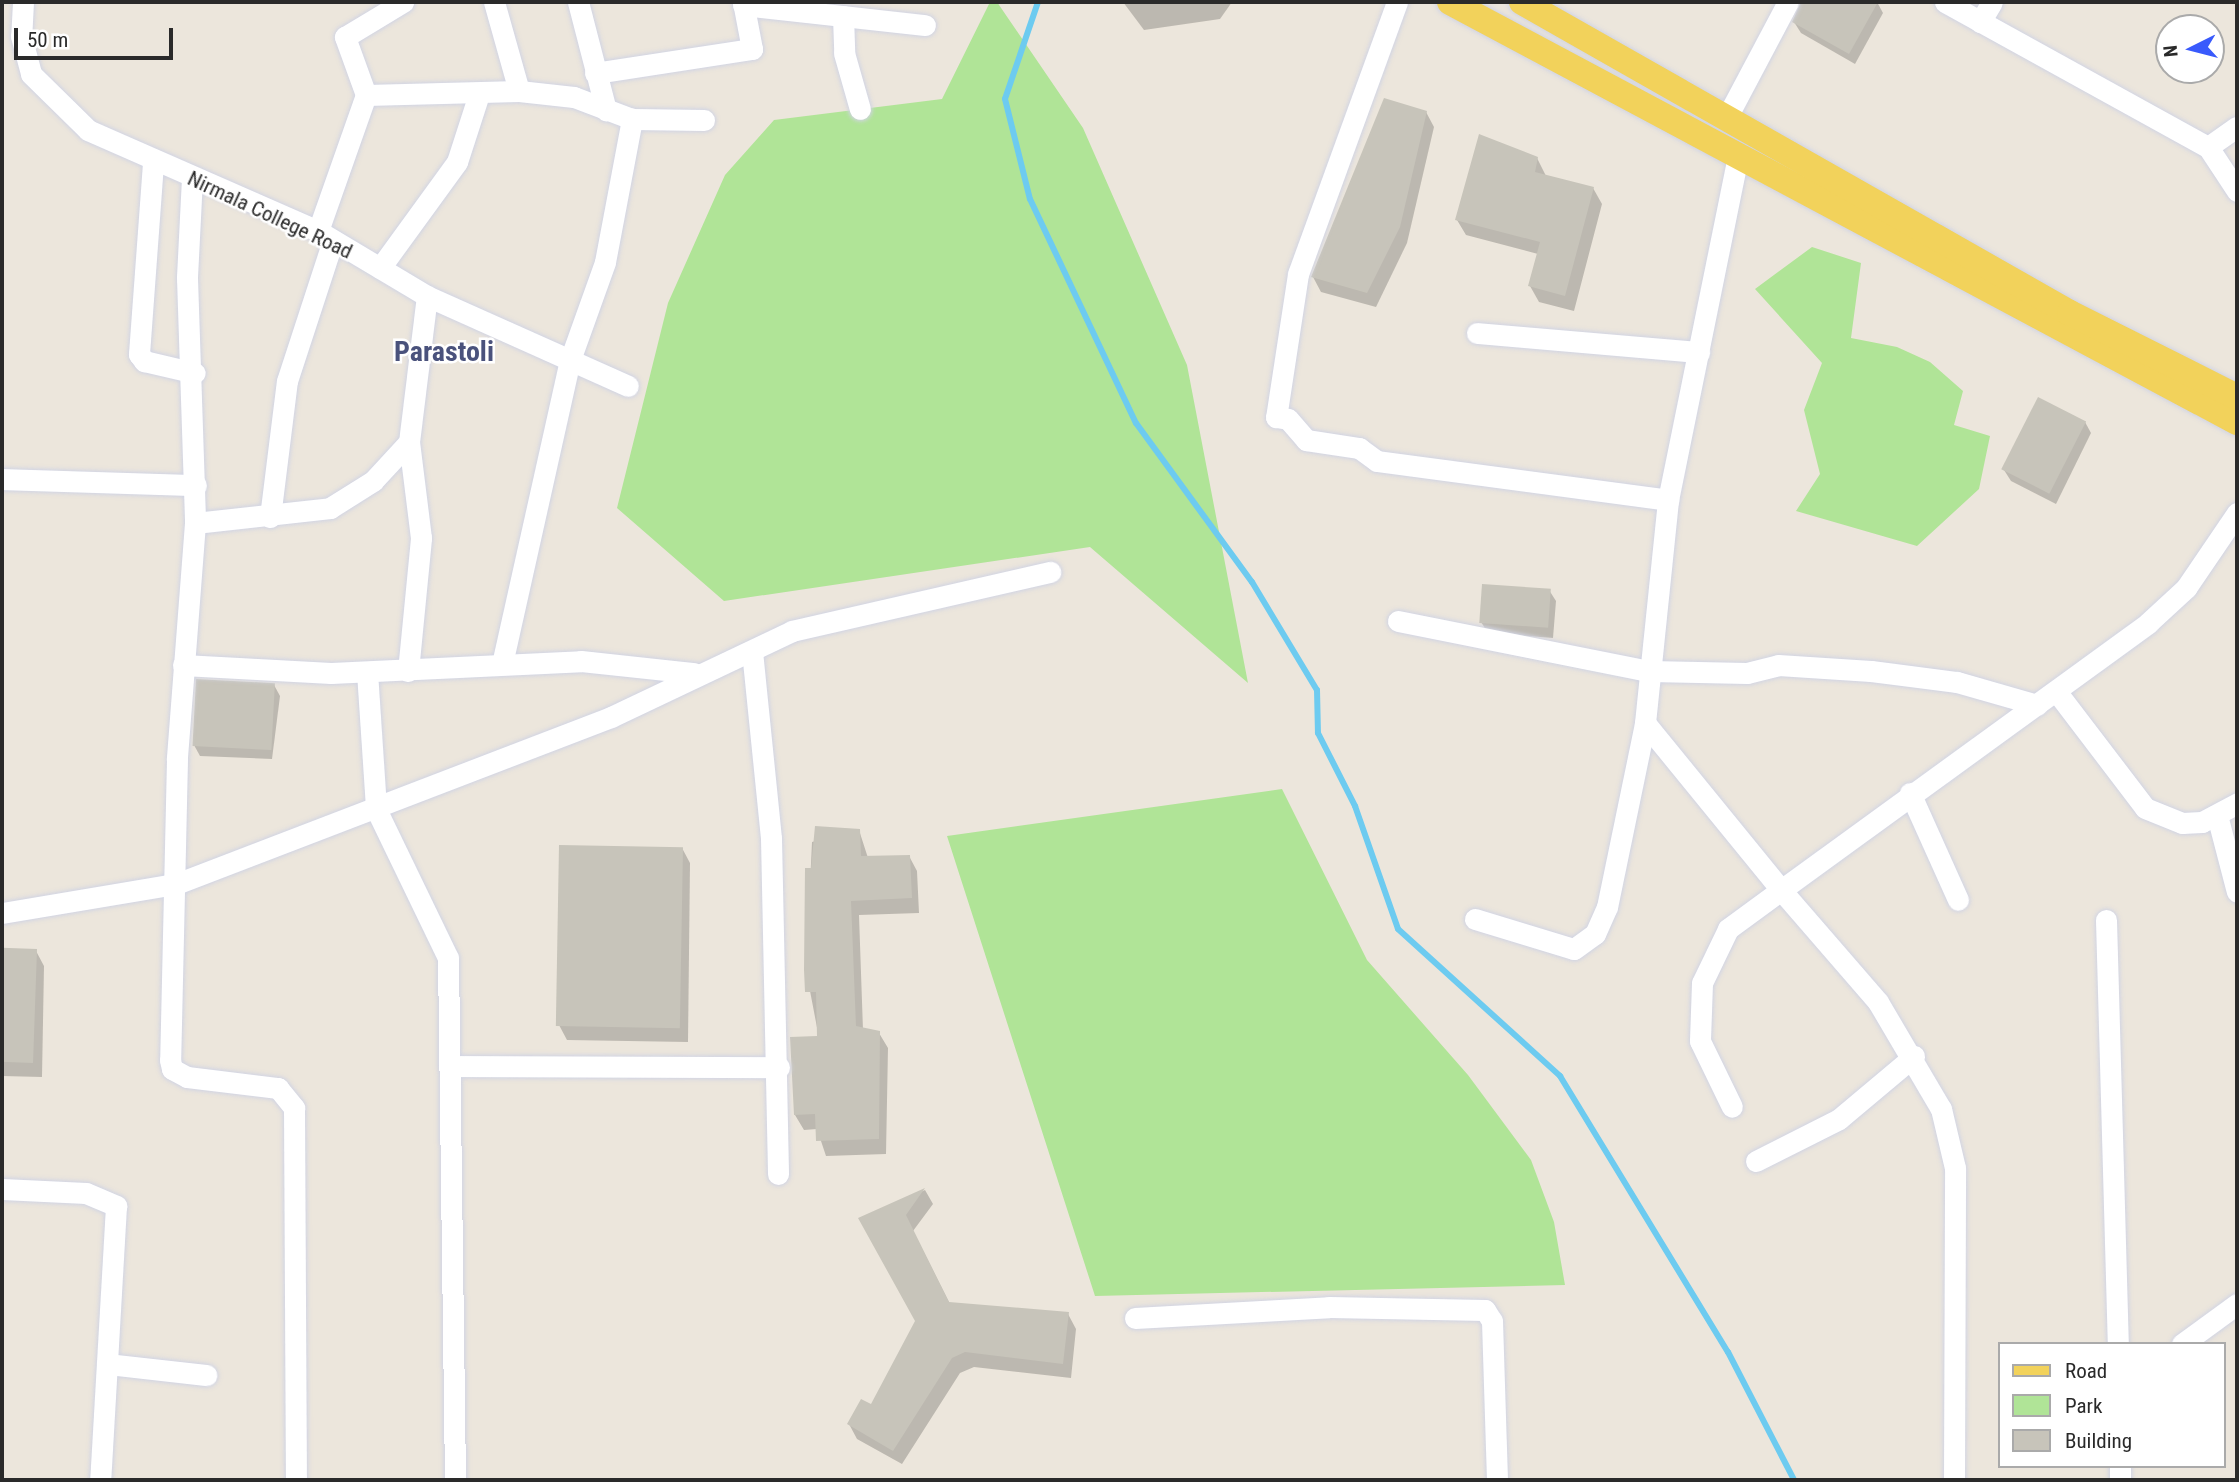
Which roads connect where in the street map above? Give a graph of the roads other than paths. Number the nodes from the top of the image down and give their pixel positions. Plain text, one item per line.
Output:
1 (23, 2) edge
2 (402, 2) edge
3 (494, 2) edge
4 (578, 2) edge
5 (1397, 2) edge
6 (1450, 2) edge
7 (1522, 2) edge
8 (1788, 2) edge
9 (1945, 2) edge
10 (1992, 2) edge
11 (743, 3) edge
12 (843, 16) junction
13 (1980, 22) junction
14 (925, 24) dead end
15 (595, 73) junction
16 (519, 92) junction
17 (479, 94) junction
18 (366, 95) junction
19 (860, 109) dead end
20 (606, 110) junction
21 (1727, 117) junction
22 (632, 119) junction
23 (704, 120) dead end
24 (2237, 127) edge
25 (2208, 147) junction
26 (1738, 157) junction
27 (153, 163) junction
28 (192, 178) junction
29 (2237, 191) edge
30 (325, 236) junction
31 (380, 268) junction
32 (427, 296) junction
33 (1477, 333) dead end
34 (1699, 352) junction
35 (570, 360) junction
36 (195, 373) junction
37 (628, 386) dead end
38 (2237, 397) edge
39 (2237, 422) edge
40 (410, 442) junction
41 (2, 479) edge
42 (196, 485) junction
43 (1668, 500) junction
44 (2237, 513) edge
45 (270, 517) junction
46 (195, 523) junction
47 (1050, 572) dead end
48 (1398, 621) dead end
49 (752, 650) junction
50 (502, 664) junction
51 (183, 665) junction
52 (408, 671) junction
53 (1649, 671) junction
54 (367, 672) junction
55 (694, 673) junction
56 (2056, 691) junction
57 (2037, 705) junction
58 (1645, 723) junction
59 (1910, 793) junction
60 (2237, 803) edge
61 (376, 809) junction
62 (2218, 818) junction
63 (176, 884) junction
64 (1781, 890) junction
65 (2237, 892) edge
66 (1958, 900) dead end
67 (2, 913) edge
68 (1475, 919) dead end
69 (2106, 920) dead end
70 (1914, 1056) junction
71 (450, 1066) junction
72 (779, 1066) junction
73 (1732, 1107) dead end
74 (1756, 1161) dead end
75 (778, 1174) dead end
76 (2, 1189) edge
77 (2233, 1312) edge
78 (1135, 1318) dead end
79 (2118, 1342) edge
80 (2185, 1342) edge
81 (108, 1364) junction
82 (206, 1375) dead end
83 (100, 1480) edge
84 (296, 1480) edge
85 (455, 1480) edge
86 (1496, 1480) edge
87 (1954, 1480) edge

1 - 27 street, Nirmala College Road
2 - 18 street
3 - 16 street
4 - 15 street
5 - 43 street
6 - 26 main road
7 - 21 main road
8 - 21 street
9 - 13 street
10 - 13 street
11 - 12 street
11 - 15 street
12 - 14 street
12 - 19 street
13 - 25 street
15 - 20 street
16 - 17 street
16 - 20 street
17 - 18 street
17 - 31 street
18 - 30 street
20 - 22 street
21 - 38 main road
22 - 23 street
22 - 35 street
24 - 25 street
25 - 29 street
26 - 34 street
26 - 39 main road
27 - 28 street, Nirmala College Road
27 - 36 street
28 - 30 street, Nirmala College Road
28 - 36 street
30 - 31 street, Nirmala College Road
30 - 45 street
31 - 32 street, Nirmala College Road
32 - 35 street, Nirmala College Road
32 - 40 street
33 - 34 street
34 - 43 street
35 - 37 street, Nirmala College Road
35 - 50 street
36 - 42 street
40 - 45 street
40 - 52 street
41 - 42 street
42 - 46 street
43 - 53 street
44 - 56 street
45 - 46 street
46 - 51 street
47 - 49 street
48 - 53 street
49 - 55 street
49 - 72 street
50 - 52 street
50 - 55 street
51 - 54 street
51 - 63 street
52 - 54 street
53 - 57 street
53 - 58 street
54 - 61 street
55 - 61 street
56 - 57 street
56 - 62 street
57 - 59 street
58 - 64 street
58 - 68 street
59 - 64 street
59 - 66 street
60 - 62 street
61 - 63 street
61 - 71 street
62 - 65 street
63 - 67 street
63 - 84 street
64 - 70 street
64 - 73 street
69 - 79 street
70 - 74 street
70 - 87 street
71 - 72 street
71 - 85 street
72 - 75 street
76 - 81 street
77 - 80 street
78 - 86 street
81 - 82 street
81 - 83 street

